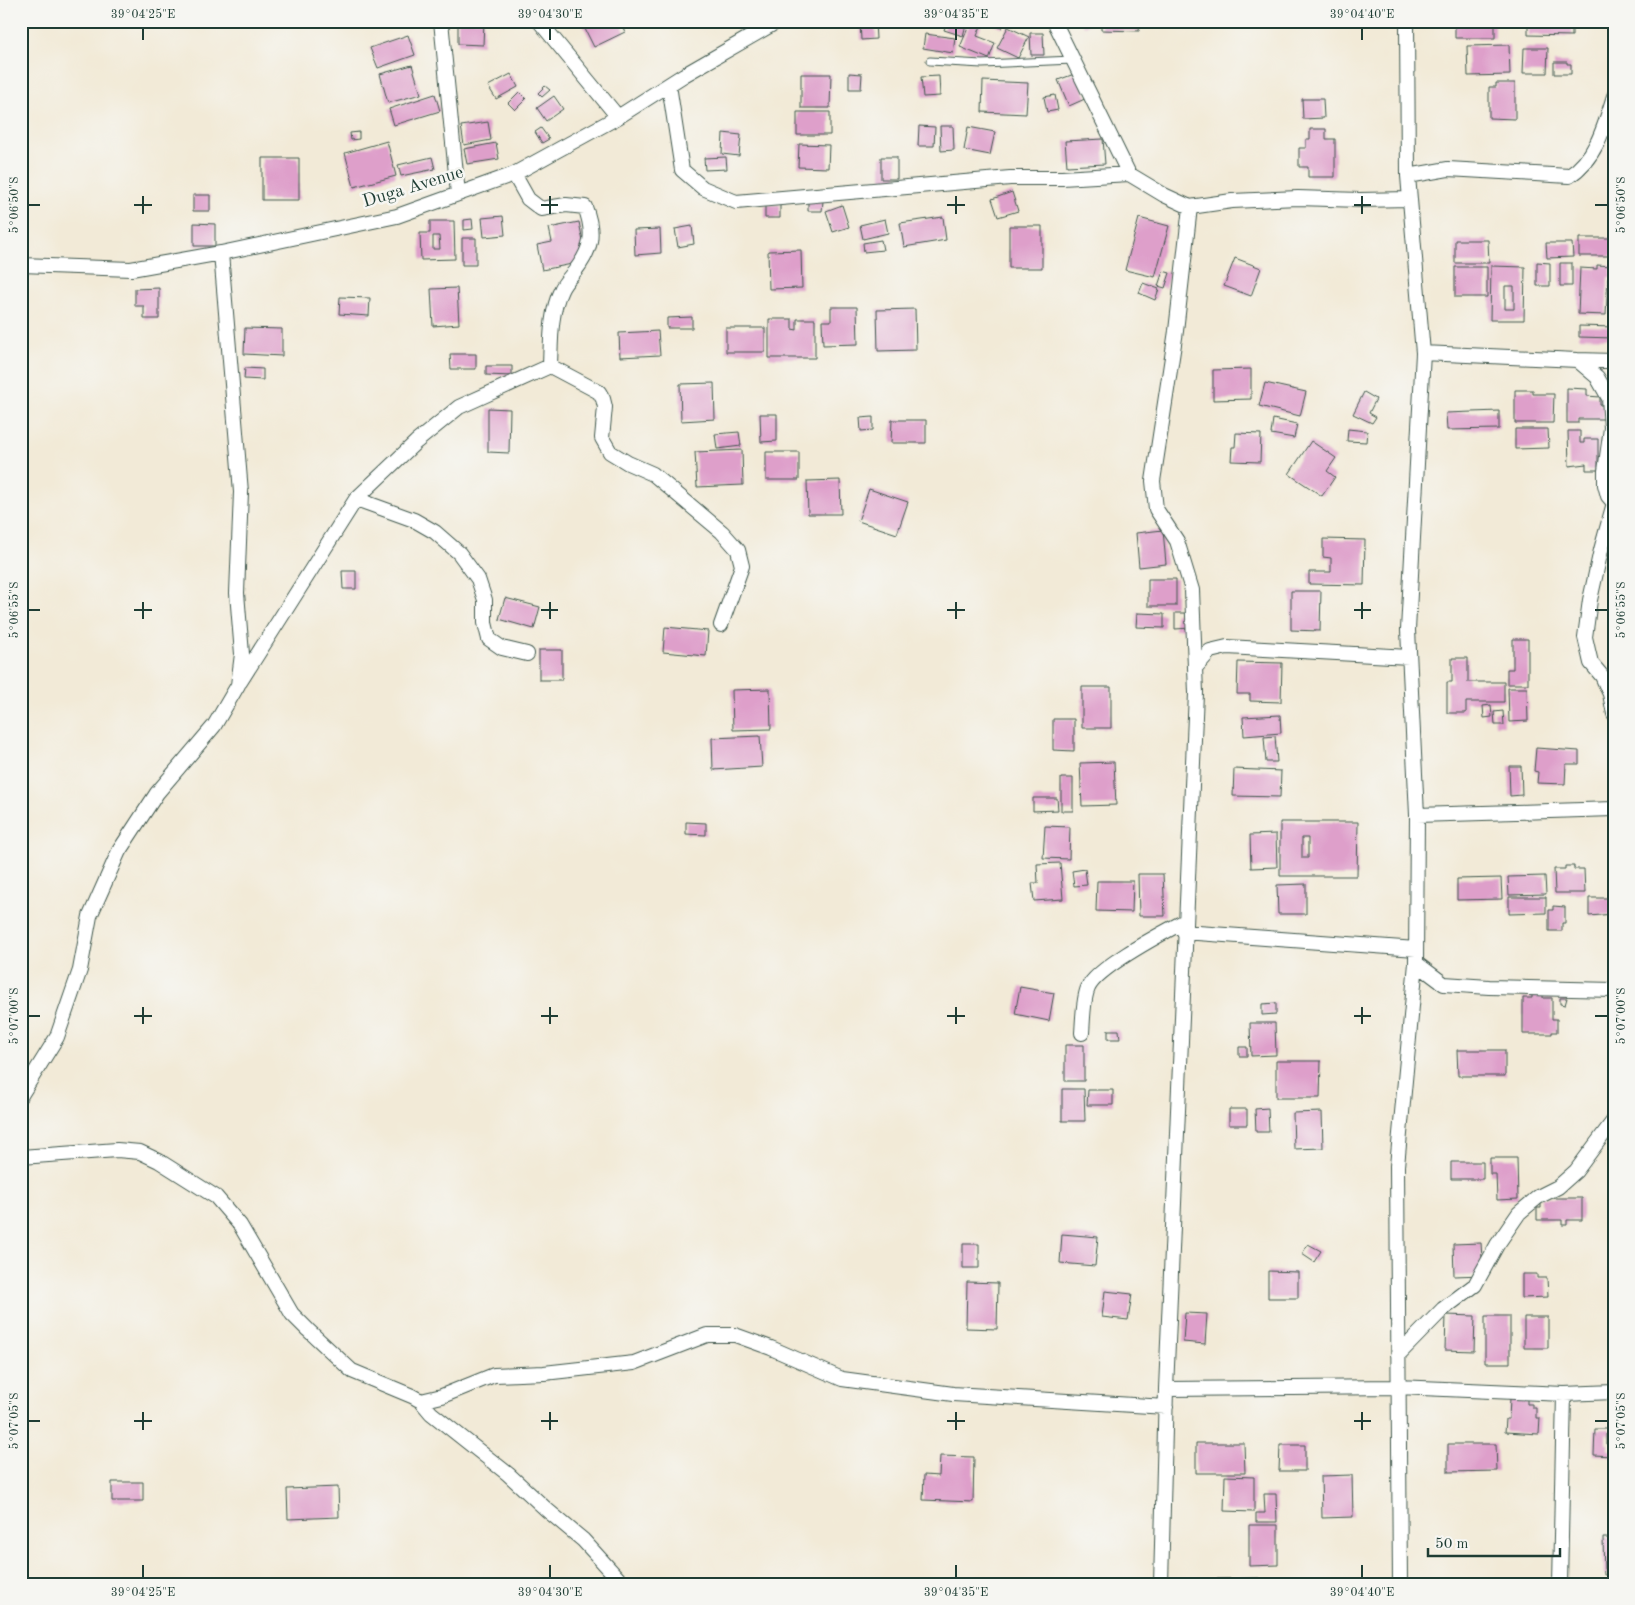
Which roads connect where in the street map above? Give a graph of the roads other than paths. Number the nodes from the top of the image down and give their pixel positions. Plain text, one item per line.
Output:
1 (441, 21) edge
2 (540, 21) edge
3 (777, 21) edge
4 (1054, 21) edge
5 (1407, 21) edge
6 (1073, 60) junction
7 (930, 61) dead end
8 (669, 85) junction
9 (1614, 96) edge
10 (618, 117) junction
11 (514, 174) junction
12 (1129, 174) junction
13 (1408, 176) junction
14 (458, 194) junction
15 (1410, 199) junction
16 (1190, 207) junction
17 (221, 253) junction
18 (21, 265) edge
19 (1423, 353) junction
20 (1577, 360) junction
21 (1614, 361) edge
22 (550, 366) junction
23 (356, 499) junction
24 (721, 625) dead end
25 (527, 654) dead end
26 (1409, 657) junction
27 (1195, 668) junction
28 (238, 685) junction
29 (1614, 714) edge
30 (1614, 809) edge
31 (1417, 815) junction
32 (1185, 926) junction
33 (1416, 956) junction
34 (1614, 990) edge
35 (1082, 1034) dead end
36 (21, 1095) edge
37 (1614, 1120) edge
38 (21, 1157) edge
39 (1398, 1355) junction
40 (1398, 1387) junction
41 (1166, 1390) junction
42 (1614, 1392) edge
43 (1564, 1394) junction
44 (421, 1401) junction
45 (1166, 1407) junction
46 (623, 1584) edge
47 (1161, 1584) edge
48 (1400, 1584) edge
49 (1560, 1584) edge

1 - 14 street
2 - 10 street
3 - 8 street, Duga Avenue
4 - 6 street
5 - 13 street
6 - 7 lane
6 - 12 street
8 - 10 street, Duga Avenue
8 - 12 street
9 - 13 street
10 - 11 street, Duga Avenue
11 - 14 street, Duga Avenue
11 - 22 street
12 - 16 street
13 - 15 street
14 - 17 street, Duga Avenue
15 - 16 street
15 - 19 street
16 - 27 street
17 - 18 street, Duga Avenue
17 - 28 street
19 - 20 street
19 - 26 street
20 - 21 street
20 - 29 street
22 - 23 street
22 - 24 street
23 - 25 street
23 - 28 street
26 - 27 street
26 - 31 street
27 - 32 street
28 - 36 street
30 - 31 street
31 - 33 street
32 - 33 street
32 - 35 street
32 - 41 street
33 - 34 street
33 - 39 street
37 - 39 street
38 - 44 street
39 - 40 street
40 - 41 street
40 - 43 street
40 - 48 street
41 - 45 street
42 - 43 street
43 - 49 street
44 - 45 street
44 - 46 street
45 - 47 street

